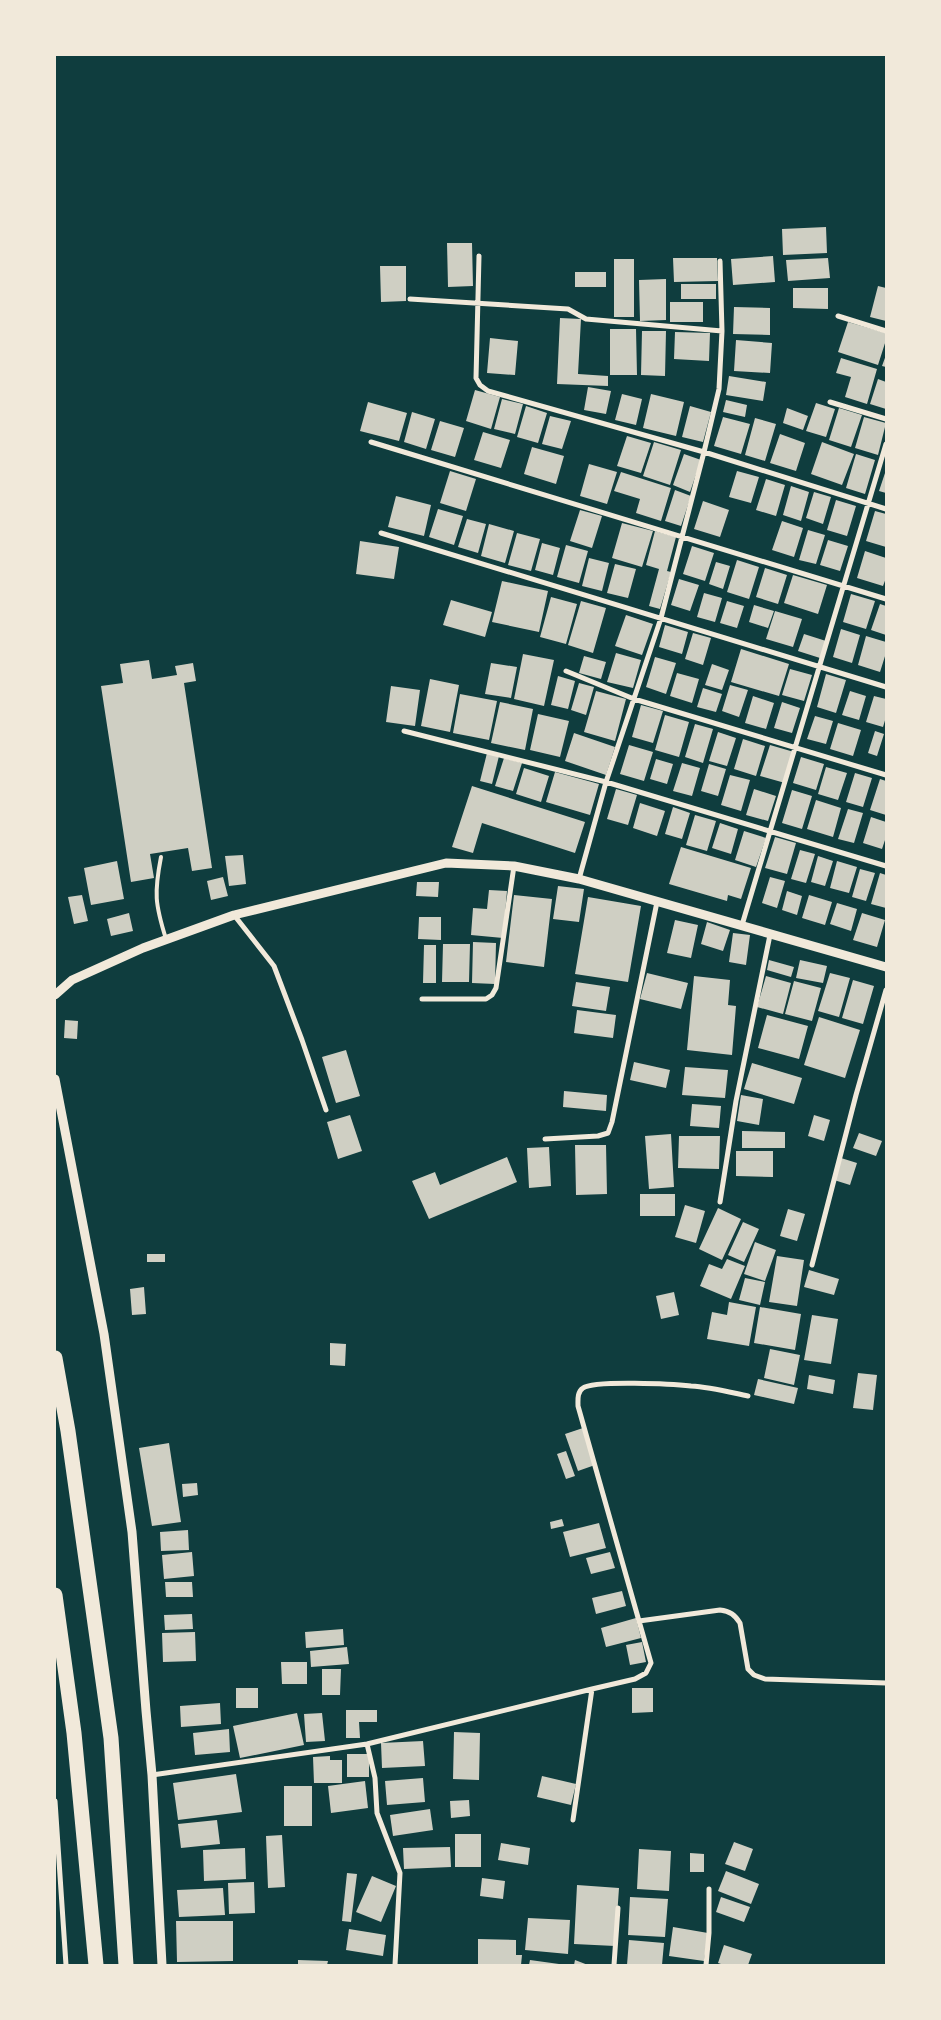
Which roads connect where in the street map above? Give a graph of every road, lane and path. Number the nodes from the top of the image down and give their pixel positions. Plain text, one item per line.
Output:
1 (479, 256) dead end
2 (720, 261) dead end
3 (410, 299) dead end
4 (479, 302) junction
5 (838, 316) dead end
6 (722, 331) junction
7 (886, 331) edge
8 (830, 402) dead end
9 (886, 419) edge
10 (371, 442) dead end
11 (886, 444) edge
12 (704, 452) junction
13 (868, 504) junction
14 (886, 509) edge
15 (381, 533) dead end
16 (684, 536) junction
17 (844, 586) junction
18 (886, 598) edge
19 (661, 618) junction
20 (820, 667) junction
21 (566, 671) dead end
22 (886, 687) edge
23 (634, 699) junction
24 (404, 731) dead end
25 (795, 748) junction
26 (886, 775) edge
27 (606, 782) junction
28 (770, 832) junction
29 (161, 857) dead end
30 (514, 866) junction
31 (886, 866) edge
32 (579, 879) junction
33 (658, 902) junction
34 (234, 915) junction
35 (742, 925) junction
36 (770, 935) junction
37 (166, 939) junction
38 (886, 967) edge
39 (886, 990) edge
40 (55, 995) edge
41 (422, 999) dead end
42 (55, 1078) edge
43 (326, 1110) dead end
44 (545, 1139) dead end
45 (720, 1202) dead end
46 (812, 1265) dead end
47 (55, 1358) edge
48 (748, 1396) dead end
49 (55, 1595) edge
50 (640, 1621) junction
51 (886, 1683) edge
52 (592, 1689) junction
53 (367, 1744) junction
54 (152, 1775) junction
55 (55, 1801) edge
56 (574, 1820) dead end
57 (709, 1889) dead end
58 (618, 1908) dead end
59 (66, 1965) edge
60 (96, 1965) edge
61 (126, 1965) edge
62 (162, 1965) edge
63 (395, 1965) edge
64 (614, 1965) edge
65 (706, 1965) edge

1 - 4 street
2 - 6 street
3 - 4 street
4 - 6 street
4 - 12 street
5 - 7 street
6 - 12 street
8 - 9 street
10 - 16 street
11 - 13 street
12 - 13 street
12 - 16 street
13 - 14 street
13 - 17 street
15 - 19 street
16 - 17 street
16 - 19 street
17 - 18 street
17 - 20 street
19 - 20 street
19 - 23 street
20 - 22 street
20 - 25 street
21 - 23 street
23 - 25 street
23 - 27 street
24 - 27 street
25 - 26 street
25 - 28 street
27 - 28 street
27 - 32 street
28 - 31 street
28 - 35 street
29 - 37 lane
30 - 32 street
30 - 34 street
30 - 41 street
32 - 33 street
33 - 35 street
33 - 44 street
34 - 37 street
34 - 43 street
35 - 36 street
36 - 38 street
36 - 45 street
37 - 40 street
39 - 46 street
42 - 54 street
47 - 61 highway
48 - 50 street
49 - 60 highway
50 - 51 street
50 - 52 street
52 - 53 street
52 - 56 street
53 - 54 street
53 - 63 street
54 - 62 street
55 - 59 street
57 - 65 street
58 - 64 street

